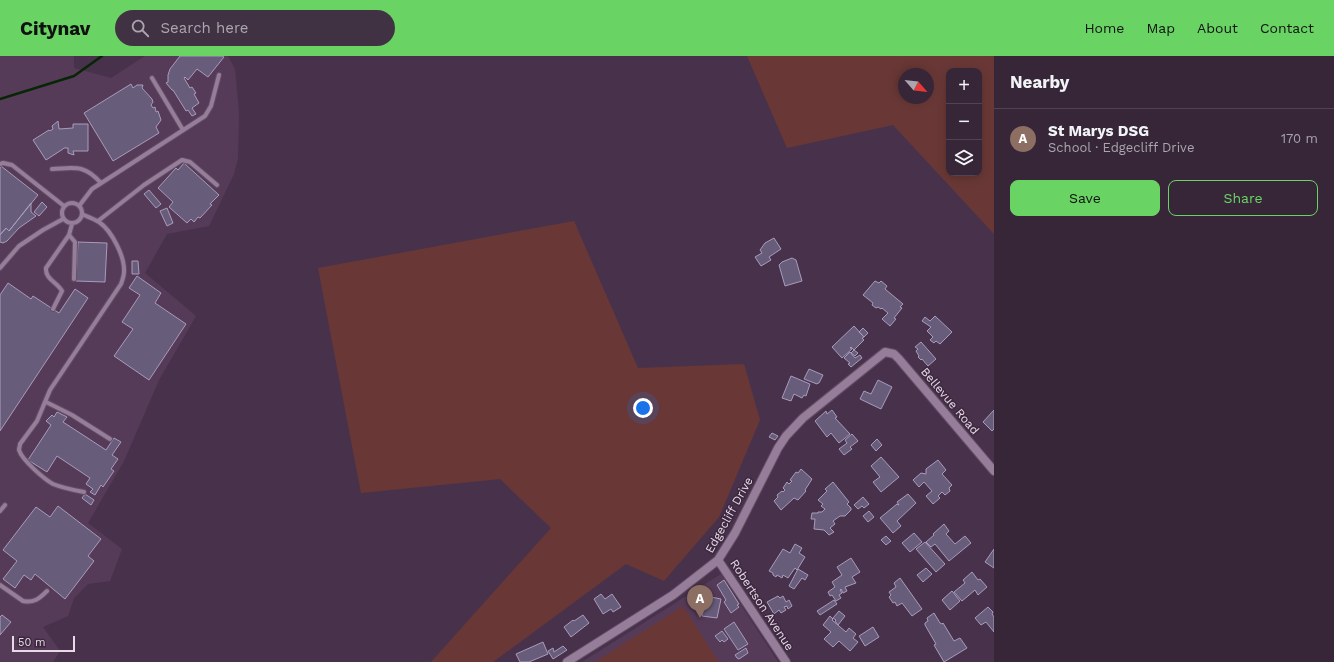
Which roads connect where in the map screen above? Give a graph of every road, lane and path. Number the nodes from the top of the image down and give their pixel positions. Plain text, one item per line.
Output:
1 (219, 75) dead end
2 (152, 78) dead end
3 (183, 130) junction
4 (0, 164) edge
5 (52, 169) dead end
6 (101, 183) junction
7 (217, 185) dead end
8 (64, 206) junction
9 (79, 206) junction
10 (82, 214) junction
11 (63, 219) junction
12 (98, 221) junction
13 (72, 224) junction
14 (69, 235) junction
15 (0, 267) edge
16 (74, 279) dead end
17 (53, 309) dead end
18 (885, 352) joint
19 (46, 402) junction
20 (110, 439) dead end
21 (994, 471) edge
22 (84, 492) dead end
23 (5, 505) dead end
24 (0, 511) edge
25 (718, 560) junction
26 (0, 584) edge
27 (47, 591) dead end
28 (567, 662) edge
29 (786, 662) edge

1 - 3 lane
2 - 3 lane
3 - 6 lane
4 - 8 lane
5 - 6 lane
6 - 9 lane
7 - 12 lane
8 - 9 lane
8 - 11 lane
9 - 10 lane
10 - 12 lane
10 - 13 lane
11 - 13 lane
11 - 15 lane
12 - 19 lane
13 - 14 lane
14 - 16 lane
14 - 17 lane
18 - 21 street, Bellevue Road
18 - 25 street, Edgecliff Drive
19 - 20 lane
19 - 22 lane
23 - 24 lane
25 - 28 street, Edgecliff Drive
25 - 29 street, Robertson Avenue
26 - 27 lane

